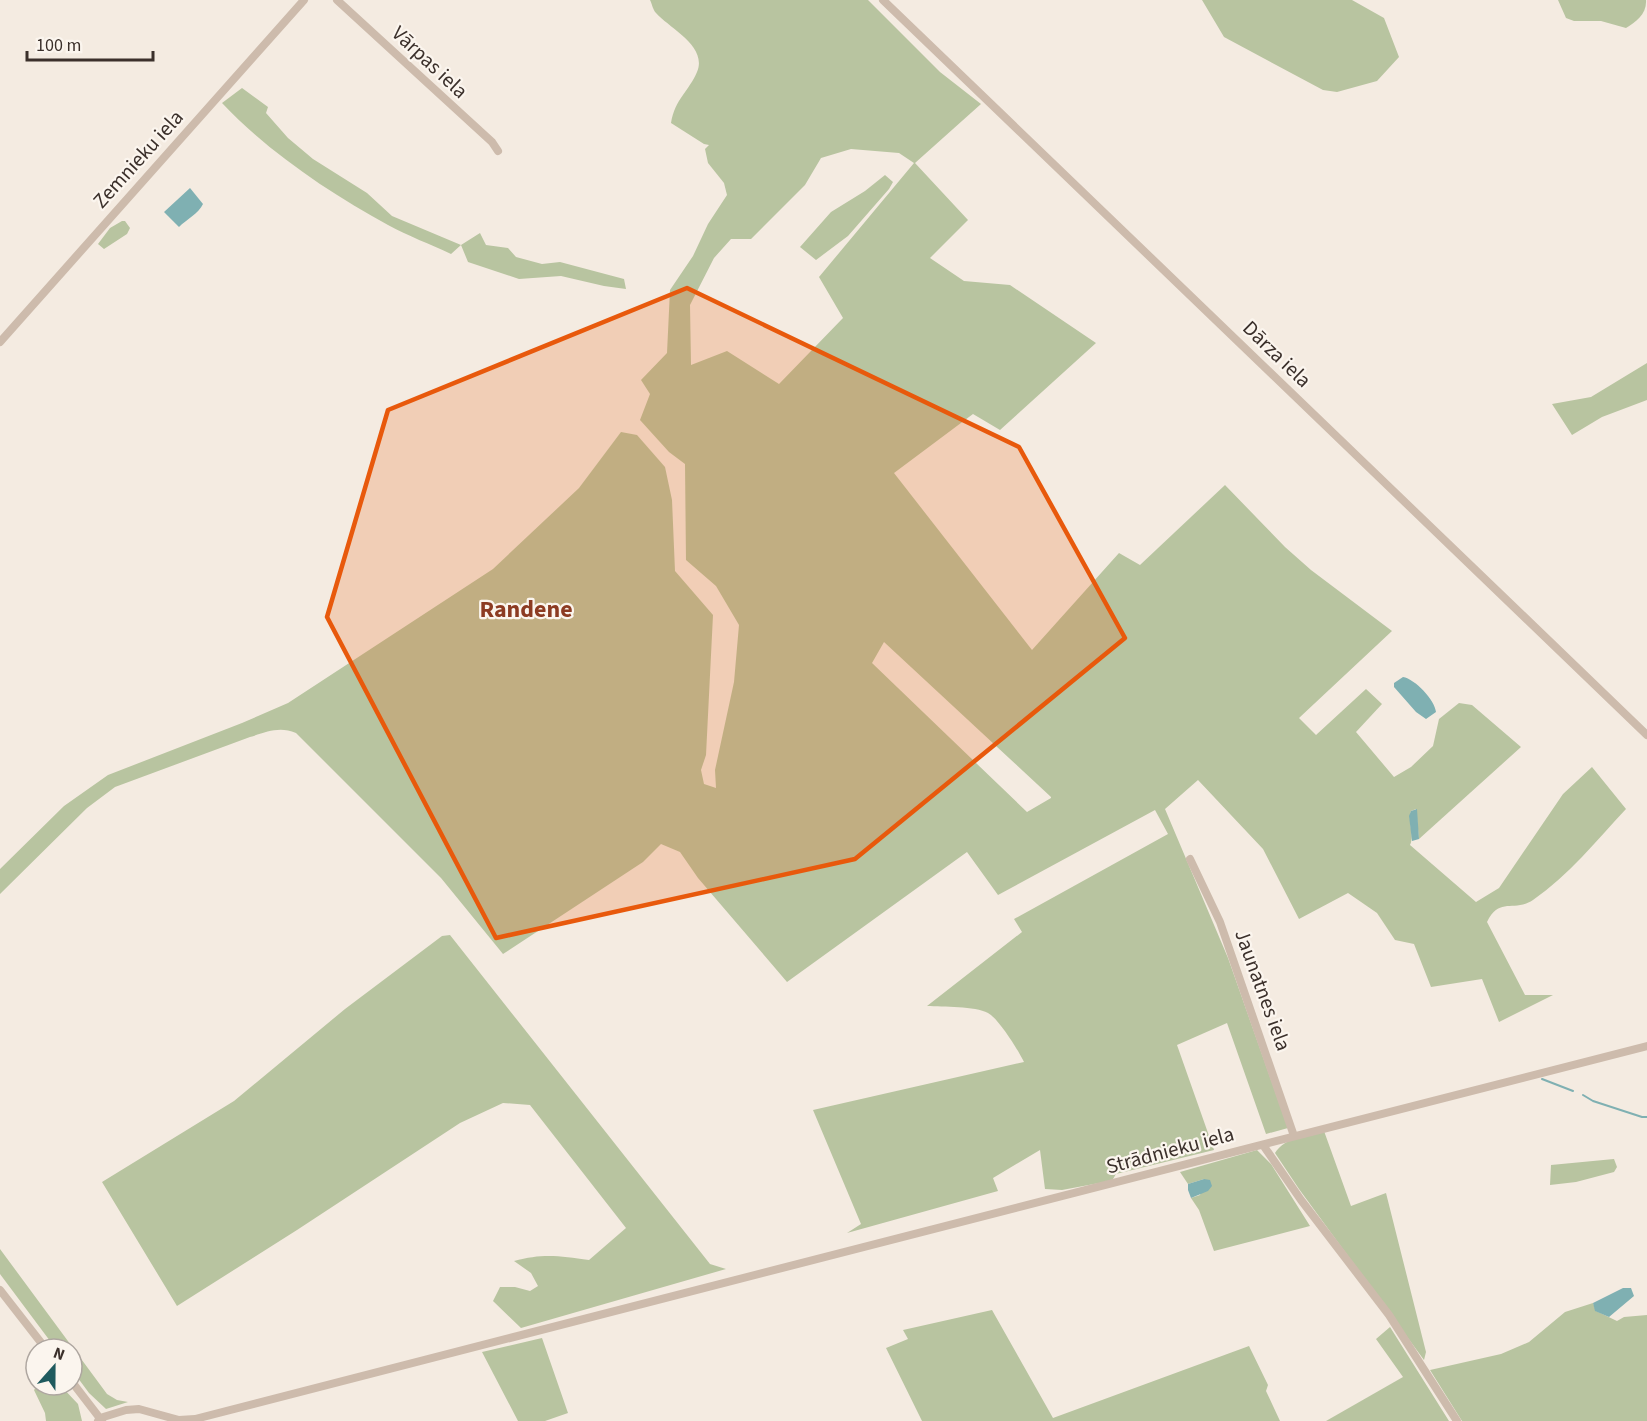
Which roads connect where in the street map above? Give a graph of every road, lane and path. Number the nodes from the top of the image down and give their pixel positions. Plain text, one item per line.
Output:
1 (304, 0) edge
2 (337, 0) edge
3 (883, 0) edge
4 (498, 151) dead end
5 (0, 342) edge
6 (1647, 735) edge
7 (1190, 859) dead end
8 (1647, 1046) edge
9 (1294, 1136) junction
10 (1263, 1144) junction
11 (0, 1290) edge
12 (37, 1337) edge
13 (83, 1397) edge
14 (100, 1420) edge
15 (1457, 1421) edge

1 - 5 street, Zemnieku iela
2 - 4 street, Vārpas iela
3 - 6 street, Dārza iela
7 - 9 street, Jaunatnes iela
8 - 9 street, Strādnieku iela
9 - 10 street, Strādnieku iela
10 - 14 street, Strādnieku iela
10 - 15 street
11 - 12 street
13 - 14 street

